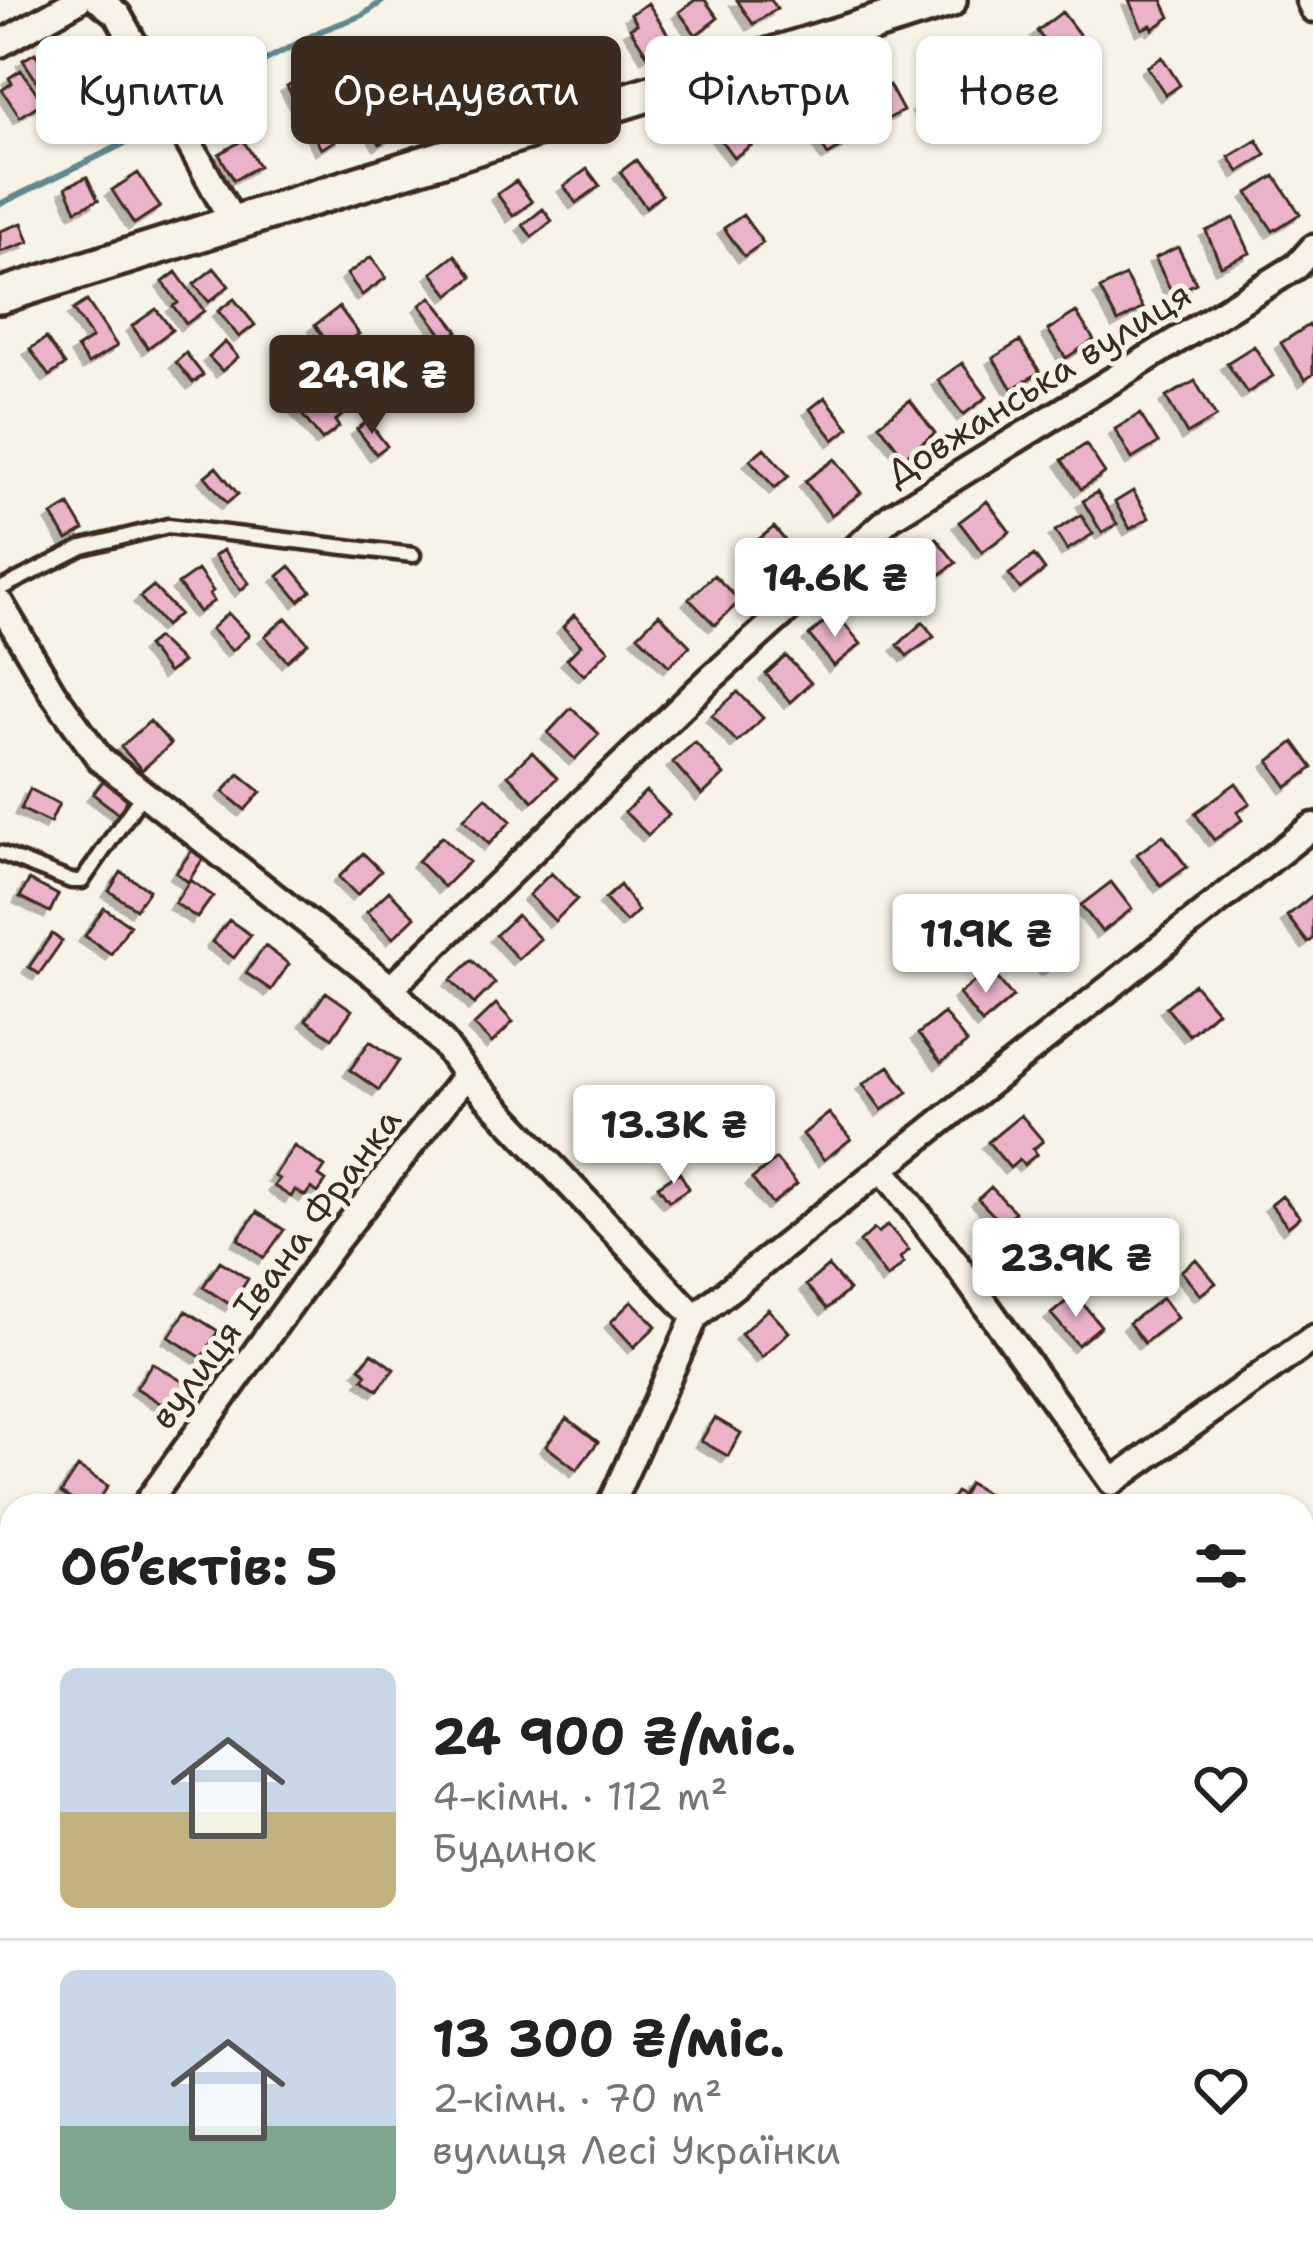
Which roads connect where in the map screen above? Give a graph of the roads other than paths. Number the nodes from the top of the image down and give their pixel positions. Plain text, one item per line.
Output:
1 (21, 0) edge
2 (78, 0) edge
3 (99, 0) edge
4 (950, 0) edge
5 (1309, 0) edge
6 (1313, 9) edge
7 (34, 23) junction
8 (0, 44) edge
9 (232, 222) junction
10 (1313, 248) edge
11 (0, 296) edge
12 (413, 555) dead end
13 (0, 589) edge
14 (0, 603) edge
15 (142, 795) junction
16 (1313, 826) edge
17 (0, 854) edge
18 (391, 988) junction
19 (466, 1075) junction
20 (882, 1168) junction
21 (694, 1317) junction
22 (1313, 1338) edge
23 (154, 1494) edge
24 (615, 1494) edge

1 - 7 street
2 - 7 street
3 - 9 street
4 - 9 street
5 - 6 street
7 - 8 street
9 - 11 street
10 - 18 street, Довжанська вулиця
12 - 13 lane
14 - 15 street
15 - 17 lane
15 - 18 street
16 - 20 street
18 - 19 street
19 - 21 street
19 - 23 street, вулиця Івана Франка
20 - 21 street
20 - 22 street
21 - 24 street

